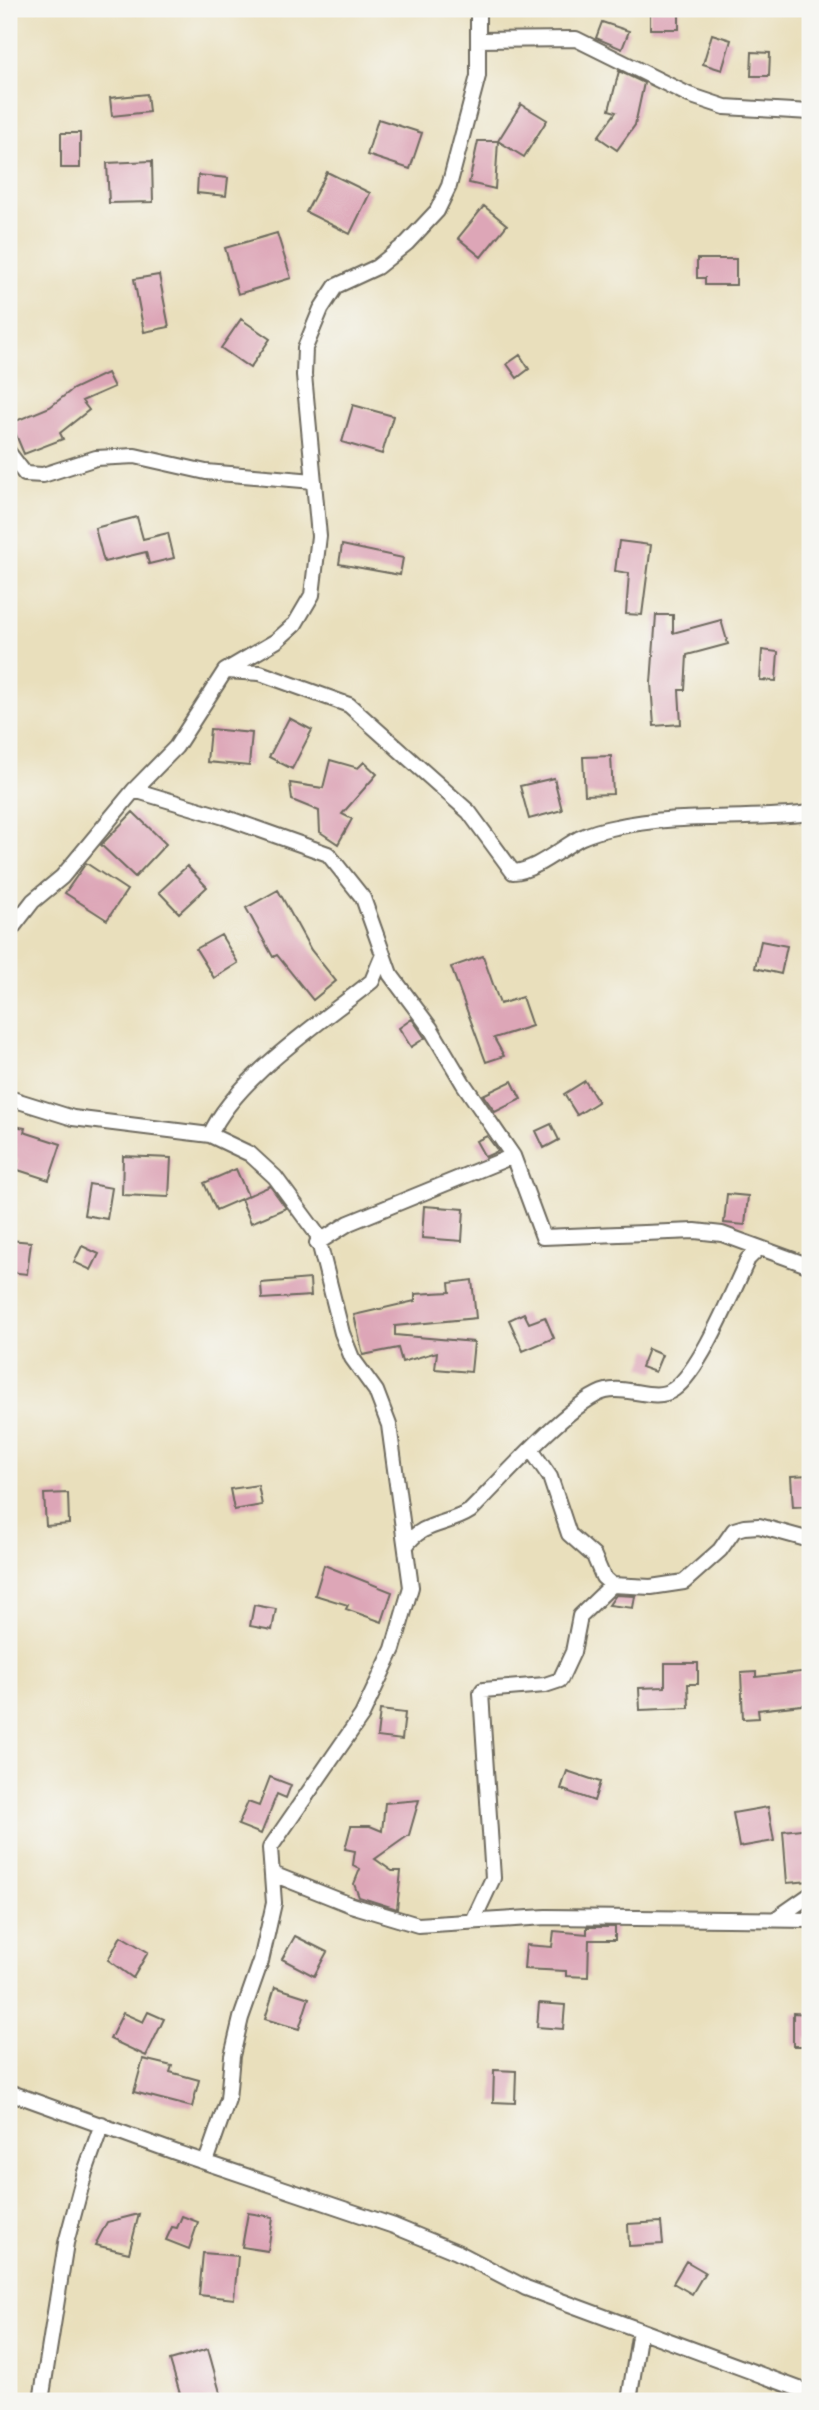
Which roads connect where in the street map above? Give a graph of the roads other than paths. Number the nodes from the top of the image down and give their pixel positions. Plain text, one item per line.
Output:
1 (478, 9) edge
2 (478, 40) junction
3 (810, 112) edge
4 (9, 453) edge
5 (314, 481) junction
6 (225, 671) junction
7 (134, 790) junction
8 (810, 813) edge
9 (9, 932) edge
10 (382, 957) junction
11 (9, 1098) edge
12 (210, 1135) junction
13 (513, 1156) junction
14 (317, 1243) junction
15 (758, 1248) junction
16 (810, 1266) edge
17 (532, 1451) junction
18 (810, 1540) edge
19 (406, 1546) junction
20 (612, 1585) junction
21 (273, 1874) junction
22 (810, 1895) edge
23 (777, 1918) junction
24 (810, 1920) edge
25 (473, 1921) junction
26 (9, 2092) edge
27 (102, 2124) junction
28 (206, 2162) junction
29 (640, 2330) junction
30 (810, 2393) edge
31 (44, 2398) edge
32 (629, 2401) edge

1 - 2 street
2 - 3 street
2 - 5 street
4 - 5 street
5 - 6 street
6 - 7 street
6 - 8 street
7 - 9 street
7 - 10 street
10 - 12 street
10 - 13 street
11 - 12 street
12 - 14 street
13 - 14 street
13 - 15 street
14 - 19 street
15 - 16 street
15 - 17 street
17 - 19 street
17 - 20 street
18 - 20 street
19 - 21 street
20 - 25 street
21 - 25 street
21 - 28 street
22 - 23 street
23 - 24 street
23 - 25 street
26 - 27 street
27 - 28 street
27 - 31 street
28 - 29 street
29 - 30 street
29 - 32 street

